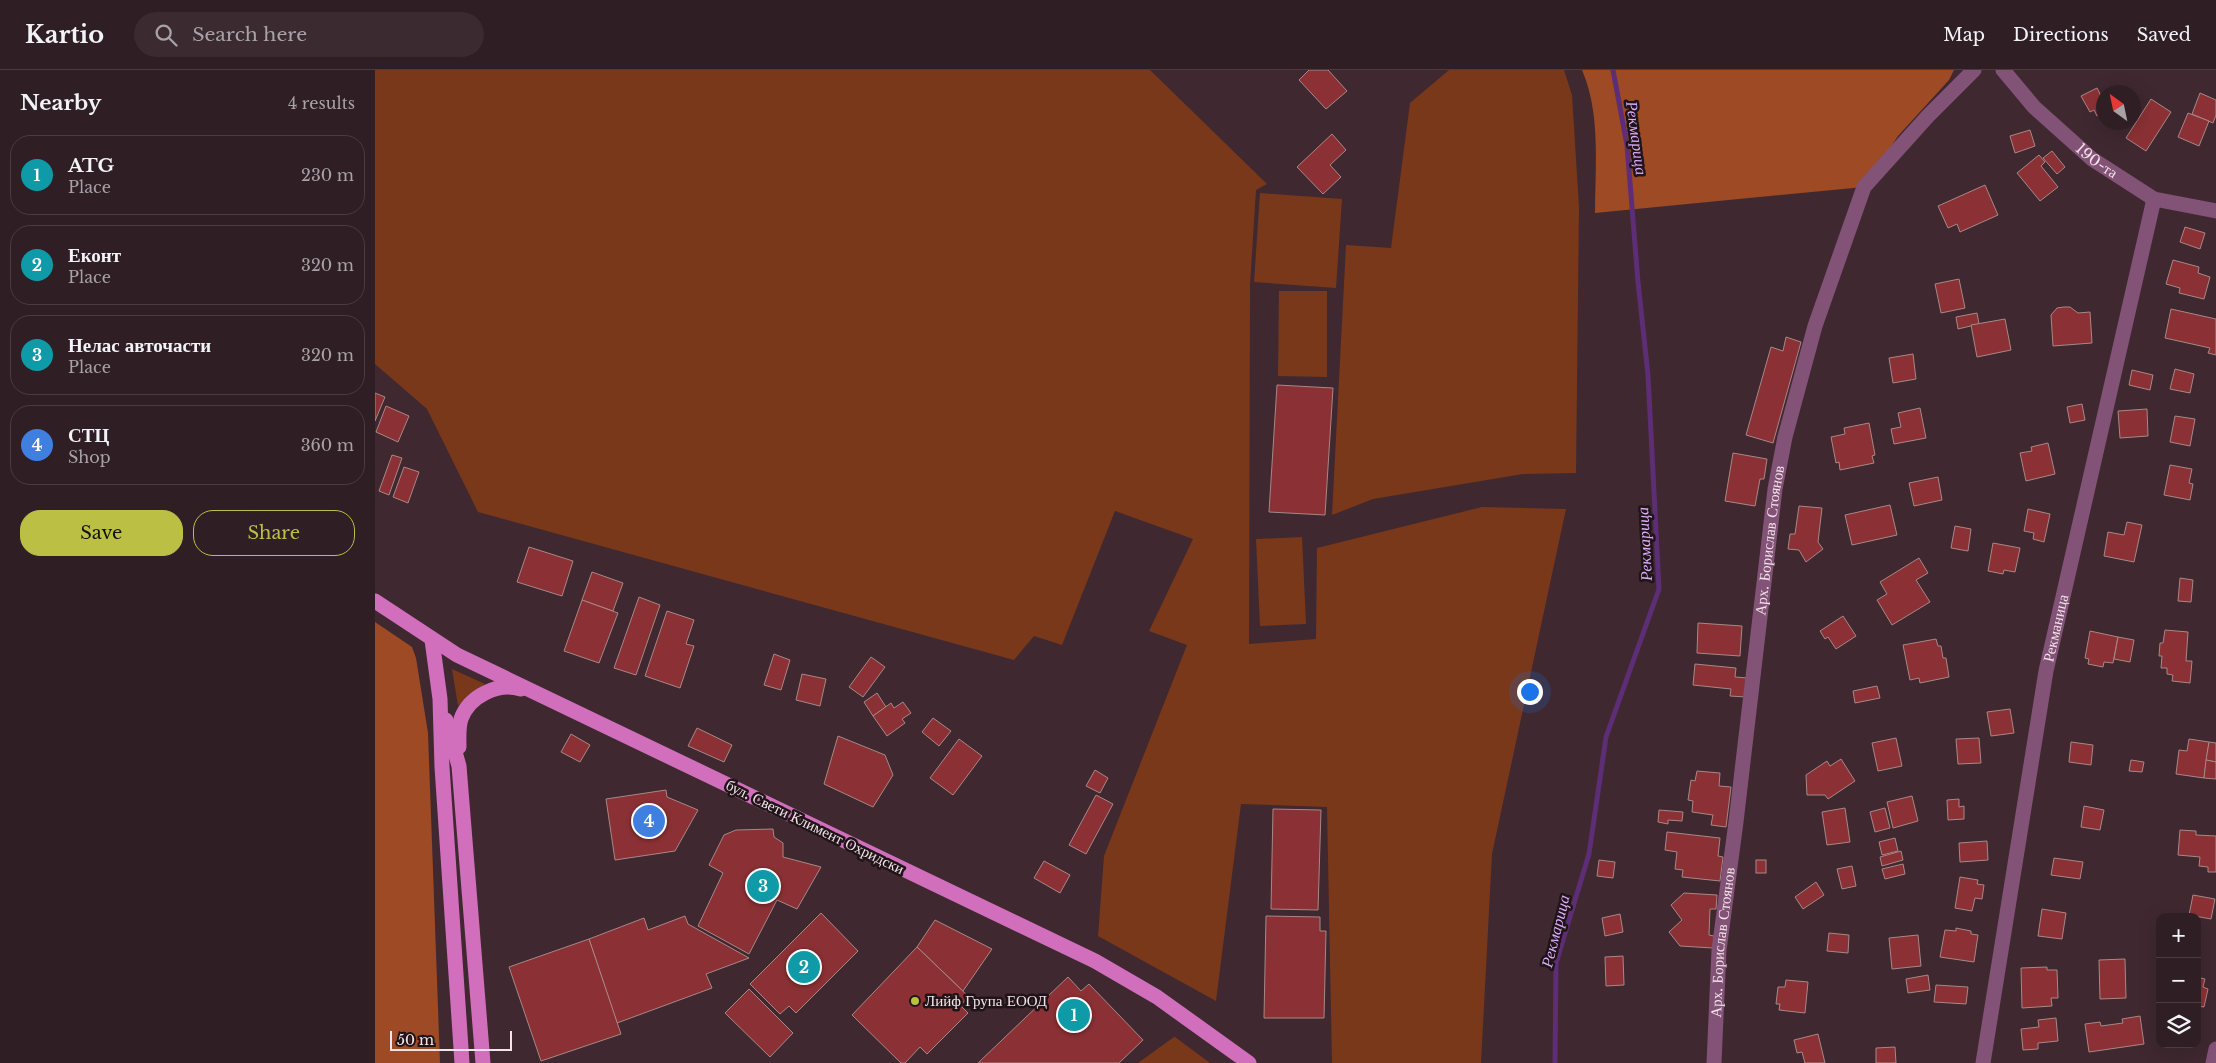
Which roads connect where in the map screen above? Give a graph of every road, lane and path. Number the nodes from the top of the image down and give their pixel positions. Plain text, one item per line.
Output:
1 (1974, 70) edge
2 (2003, 70) edge
3 (2155, 199) junction
4 (2216, 211) edge
5 (375, 600) edge
6 (433, 640) junction
7 (538, 693) junction
8 (440, 699) junction
9 (459, 766) junction
10 (2216, 1049) edge
11 (462, 1063) edge
12 (483, 1063) edge
13 (1249, 1063) edge
14 (1714, 1063) edge
15 (1983, 1063) edge
16 (2213, 1063) edge

1 - 14 street, Арх. Борислав Стоянов
2 - 3 street, 190-та
3 - 4 street, 190-та
3 - 15 street, Рекманица
5 - 6 main road, бул. Свети Климент Охридски
6 - 7 main road, бул. Свети Климент Охридски
6 - 8 main road
7 - 9 main road
7 - 13 main road, бул. Свети Климент Охридски
8 - 9 main road
8 - 11 main road
9 - 12 main road
10 - 16 street

